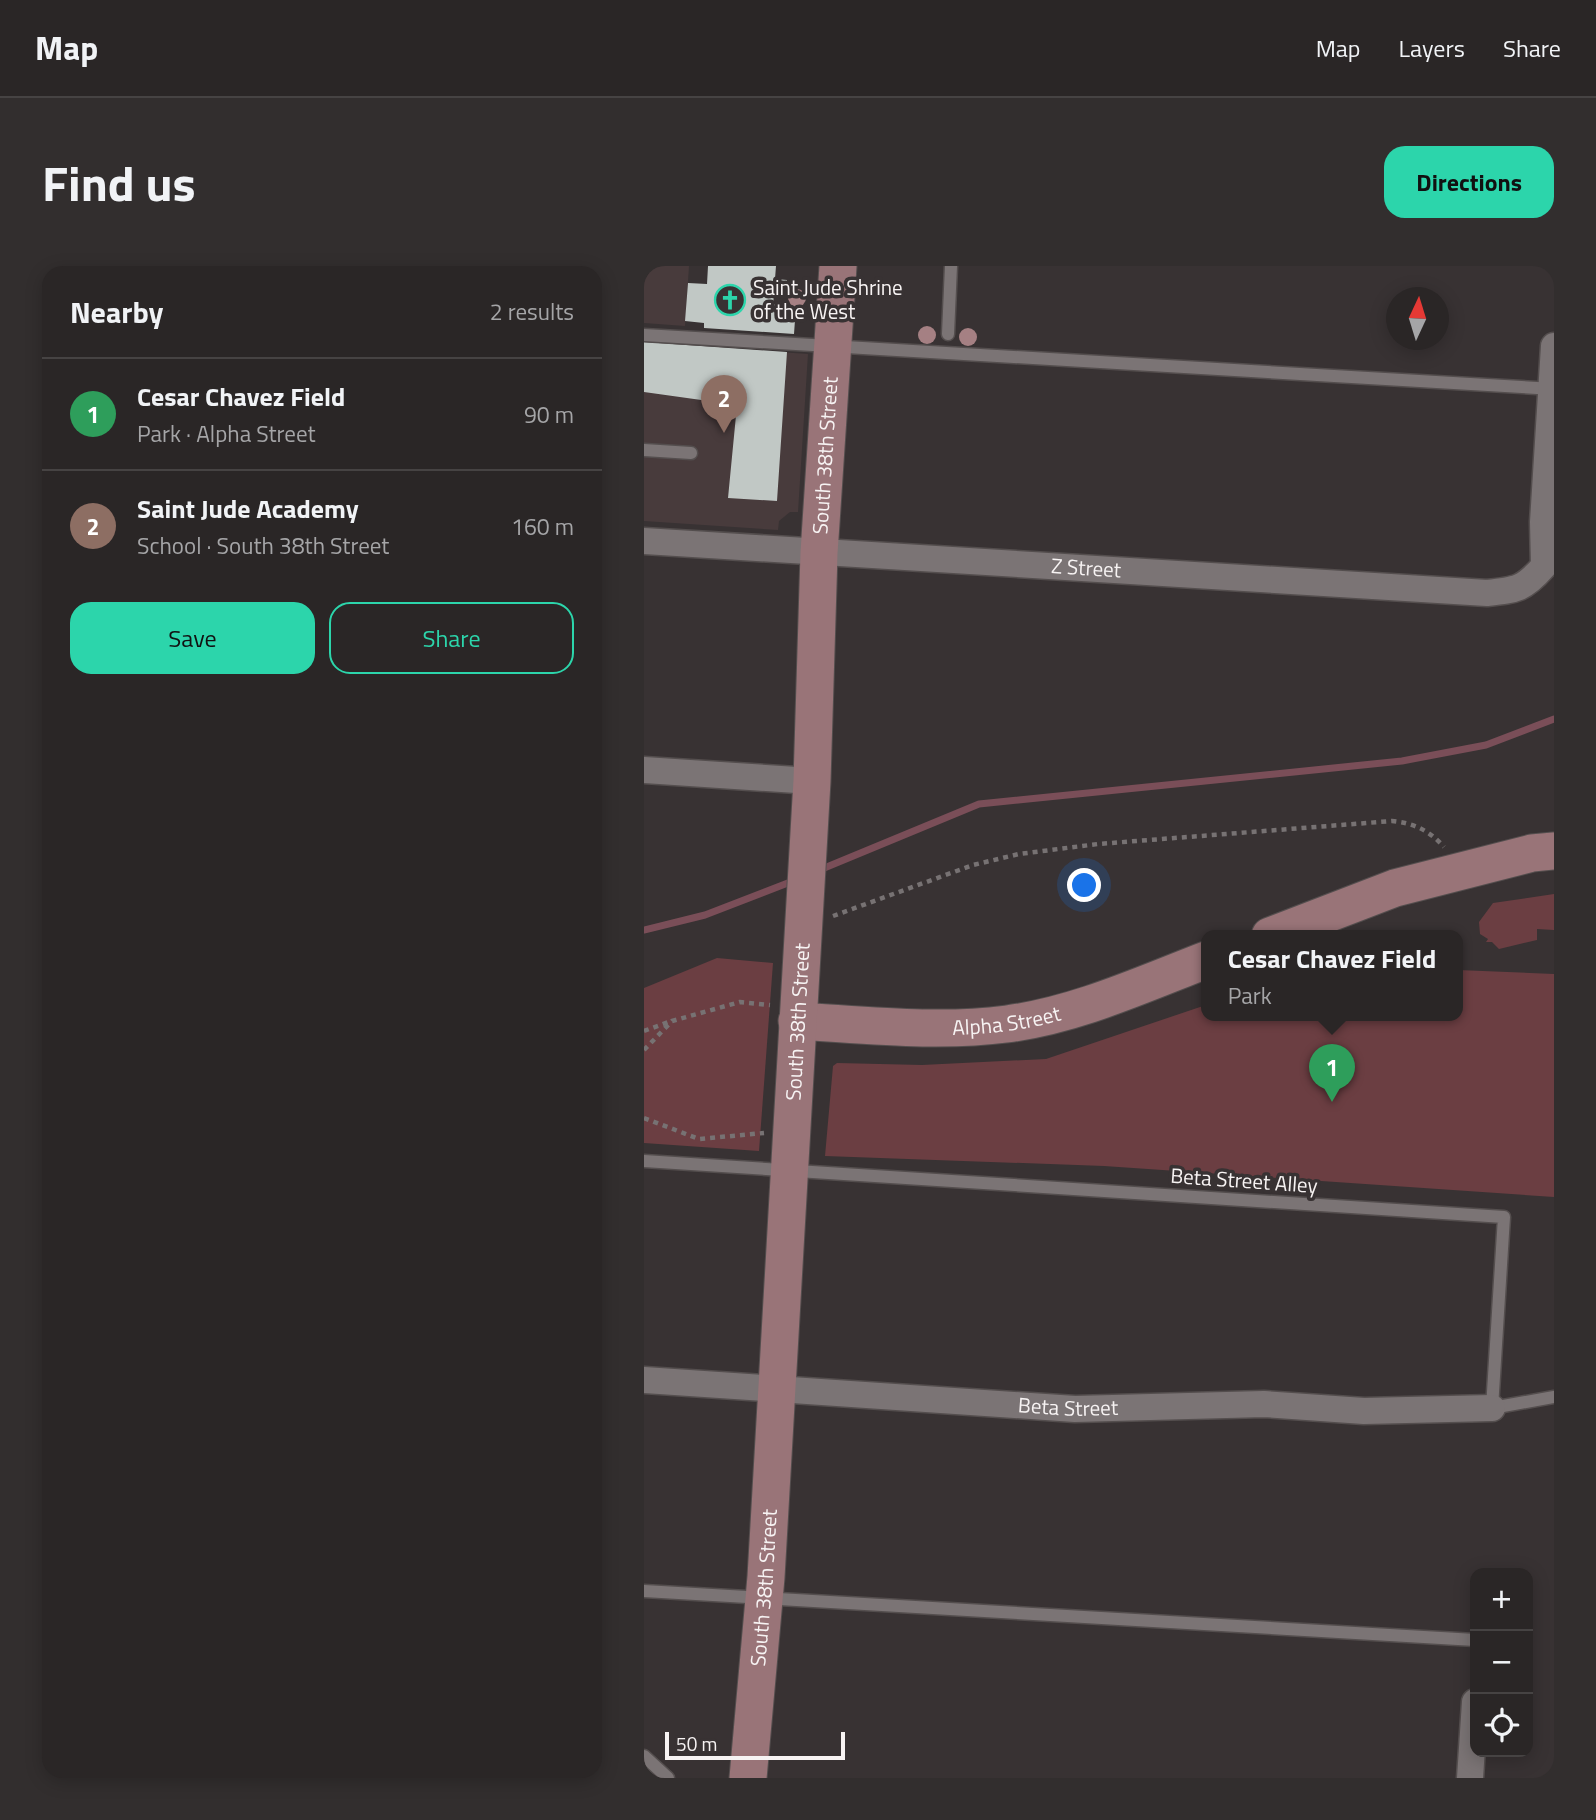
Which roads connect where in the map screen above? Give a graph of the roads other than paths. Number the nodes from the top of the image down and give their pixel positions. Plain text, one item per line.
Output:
1 (838, 266) edge
2 (951, 266) edge
3 (948, 334) dead end
4 (644, 335) edge
5 (833, 346) junction
6 (1554, 346) edge
7 (1552, 389) edge
8 (644, 450) edge
9 (691, 453) dead end
10 (644, 541) edge
11 (819, 553) junction
12 (644, 770) edge
13 (812, 781) junction
14 (1554, 850) edge
15 (1286, 930) edge
16 (1201, 962) edge
17 (798, 1014) junction
18 (644, 1160) edge
19 (789, 1170) junction
20 (644, 1380) edge
21 (774, 1390) junction
22 (1554, 1397) edge
23 (1492, 1408) junction
24 (644, 1591) edge
25 (764, 1599) junction
26 (1470, 1640) edge
27 (644, 1756) edge
28 (1471, 1757) edge
29 (756, 1777) edge
30 (668, 1778) edge
31 (1470, 1778) edge

1 - 5 street, South 38th Street
2 - 3 lane
4 - 5 lane
5 - 7 lane
5 - 11 street, South 38th Street
6 - 7 street
7 - 11 street, Z Street
8 - 9 lane
10 - 11 street, Z Street
11 - 13 street, South 38th Street
12 - 13 street
13 - 17 street, South 38th Street
14 - 15 street
16 - 17 street, Alpha Street
17 - 19 street, South 38th Street
18 - 19 lane
19 - 21 street, South 38th Street
19 - 23 lane, Beta Street Alley
20 - 21 street, Beta Street
21 - 23 street, Beta Street
21 - 25 street, South 38th Street
22 - 23 lane
24 - 25 lane
25 - 26 lane
25 - 29 street, South 38th Street
27 - 30 lane
28 - 31 street

